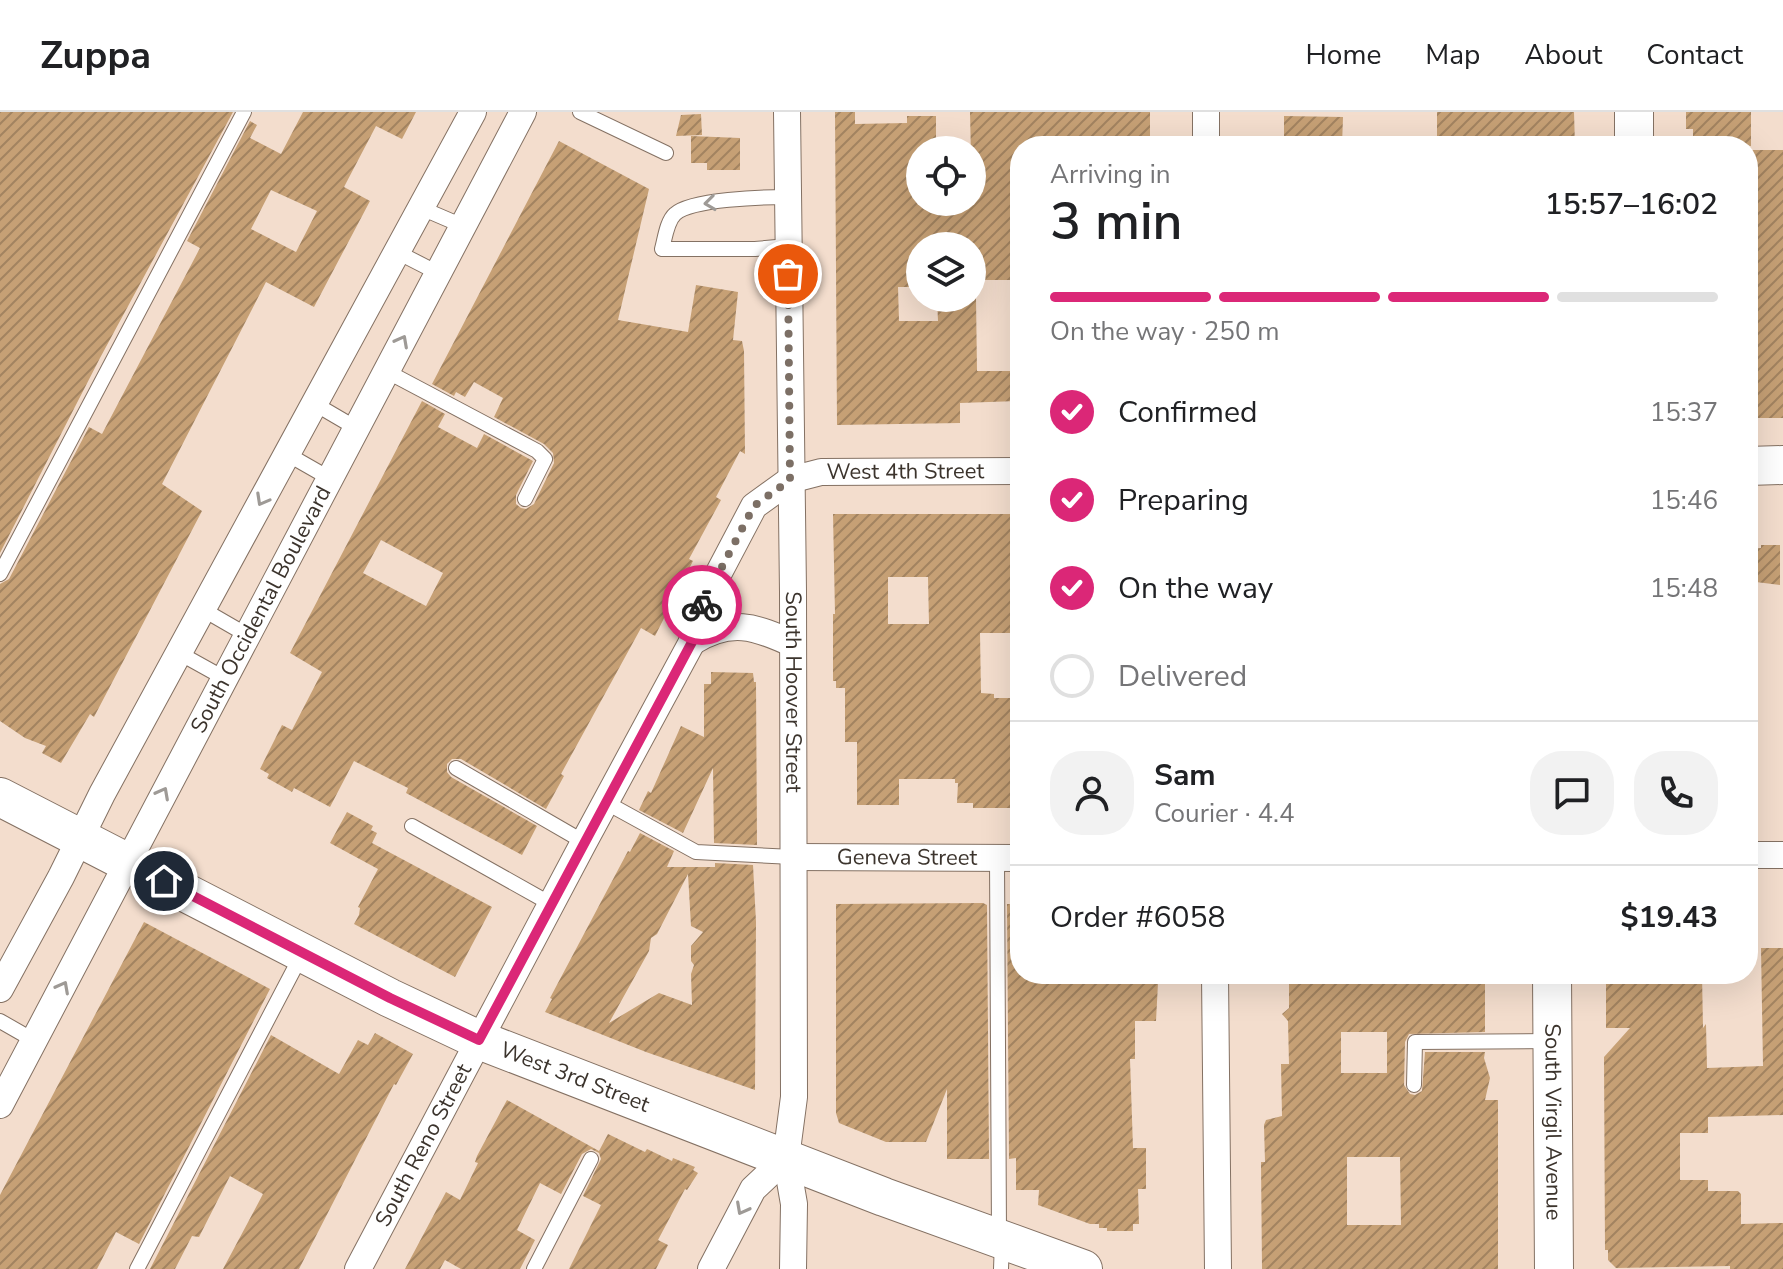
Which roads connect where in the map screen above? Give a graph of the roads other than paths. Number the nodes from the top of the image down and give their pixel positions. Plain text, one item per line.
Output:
1 (244, 112) edge
2 (473, 112) edge
3 (523, 112) edge
4 (580, 112) edge
5 (787, 112) edge
6 (1206, 112) edge
7 (1634, 112) edge
8 (1206, 136) edge
9 (1634, 136) edge
10 (666, 153) dead end
11 (787, 197) junction
12 (421, 208) junction
13 (463, 226) junction
14 (788, 246) junction
15 (397, 252) junction
16 (438, 273) junction
17 (386, 371) junction
18 (315, 404) junction
19 (356, 428) junction
20 (287, 454) junction
21 (1783, 465) edge
22 (1758, 466) edge
23 (1010, 471) edge
24 (329, 478) junction
25 (790, 480) junction
26 (525, 499) dead end
27 (0, 574) edge
28 (202, 609) junction
29 (247, 635) junction
30 (692, 642) junction
31 (793, 644) junction
32 (179, 653) junction
33 (224, 678) junction
34 (456, 768) dead end
35 (0, 797) edge
36 (605, 802) junction
37 (412, 826) dead end
38 (80, 837) junction
39 (584, 842) junction
40 (1758, 855) edge
41 (1783, 855) edge
42 (793, 857) junction
43 (1008, 858) edge
44 (127, 863) junction
45 (551, 904) junction
46 (303, 953) junction
47 (1215, 984) edge
48 (1552, 984) edge
49 (0, 989) edge
50 (0, 1021) edge
51 (479, 1040) junction
52 (35, 1041) junction
53 (1553, 1041) junction
54 (1414, 1085) dead end
55 (4, 1089) edge
56 (786, 1158) junction
57 (591, 1159) dead end
58 (1001, 1249) edge
59 (137, 1269) edge
60 (358, 1269) edge
61 (534, 1269) edge
62 (711, 1269) edge
63 (793, 1269) edge
64 (1083, 1269) edge
65 (1218, 1269) edge
66 (1554, 1269) edge

1 - 27 lane
2 - 12 street
3 - 13 street, South Occidental Boulevard
4 - 10 lane
5 - 11 street, South Hoover Street
6 - 8 street
7 - 9 main road
11 - 14 street, South Hoover Street
11 -> 14 lane
12 - 13 lane
12 - 15 street
13 - 16 street, South Occidental Boulevard
14 - 25 street, South Hoover Street
15 - 16 lane
15 - 18 street
17 -> 16 street, South Occidental Boulevard
17 - 19 street, South Occidental Boulevard
17 - 26 lane
18 - 19 lane
18 - 20 street
19 - 24 street, South Occidental Boulevard
20 - 24 lane
20 -> 28 street
21 - 22 main road
23 - 25 street, West 4th Street
24 - 29 street, South Occidental Boulevard
25 - 30 street, South Reno Street
25 - 31 street, South Hoover Street
28 - 29 lane
28 - 32 street
29 - 33 street, South Occidental Boulevard
30 - 31 street
30 - 36 street, South Reno Street
31 - 42 street, South Hoover Street
32 - 33 lane
32 - 38 street
44 -> 33 street, South Occidental Boulevard
34 - 39 lane
35 - 38 main road, West 3rd Street
36 - 39 street, South Reno Street
36 - 42 lane
37 - 45 lane
38 - 44 main road, West 3rd Street
38 - 49 street
39 - 45 street, South Reno Street
40 - 41 street
42 - 43 street, Geneva Street
42 - 56 street, South Hoover Street
43 - 58 lane
44 - 46 main road, West 3rd Street
52 -> 44 street, South Occidental Boulevard
45 - 51 street, South Reno Street
46 - 51 main road, West 3rd Street
46 - 59 lane
47 - 65 street
48 - 53 main road, South Virgil Avenue
50 - 52 lane
51 - 56 main road, West 3rd Street
51 - 60 street, South Reno Street
52 - 55 street, South Occidental Boulevard
53 - 54 lane
53 - 66 main road, South Virgil Avenue
56 - 58 main road, West 3rd Street
56 -> 62 street
56 - 63 street, South Hoover Street
57 - 61 lane
58 - 64 main road, West 3rd Street

